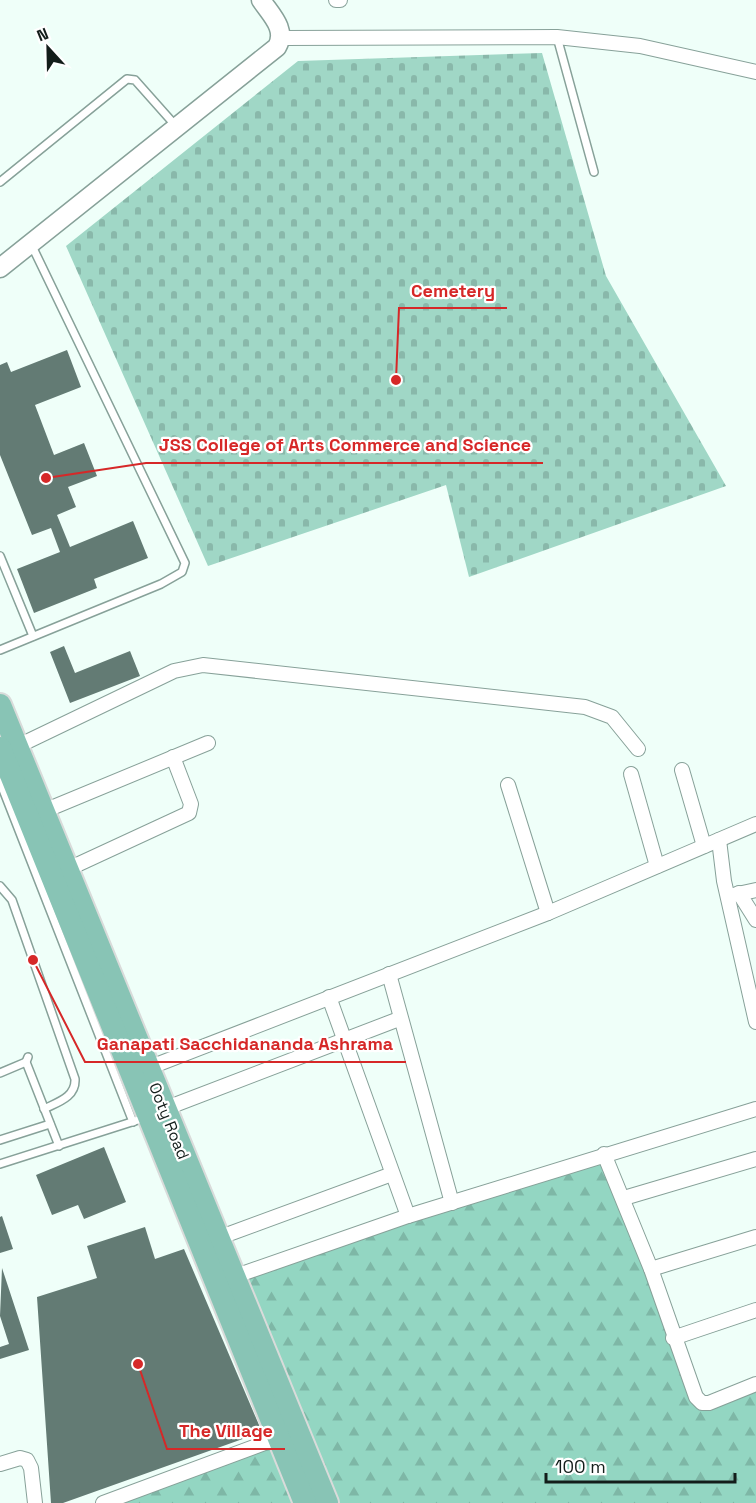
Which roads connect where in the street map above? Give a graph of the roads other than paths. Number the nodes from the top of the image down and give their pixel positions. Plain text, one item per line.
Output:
1 (261, 0) edge
2 (557, 37) junction
3 (282, 38) junction
4 (756, 72) edge
5 (176, 126) junction
6 (594, 172) dead end
7 (0, 182) edge
8 (31, 243) junction
9 (0, 268) edge
10 (0, 556) edge
11 (33, 636) junction
12 (0, 650) edge
13 (0, 705) edge
14 (208, 742) dead end
15 (9, 747) edge
16 (638, 749) dead end
17 (173, 757) junction
18 (682, 770) dead end
19 (631, 774) dead end
20 (0, 782) edge
21 (508, 785) dead end
22 (44, 811) junction
23 (756, 824) edge
24 (719, 840) junction
25 (704, 846) junction
26 (657, 866) junction
27 (68, 869) junction
28 (0, 886) edge
29 (756, 890) edge
30 (733, 895) junction
31 (549, 913) junction
32 (756, 920) edge
33 (388, 974) junction
34 (329, 997) junction
35 (399, 1019) junction
36 (756, 1022) edge
37 (345, 1038) junction
38 (148, 1068) junction
39 (0, 1073) edge
40 (44, 1109) junction
41 (756, 1109) edge
42 (148, 1116) junction
43 (50, 1124) junction
44 (0, 1140) edge
45 (59, 1146) junction
46 (604, 1154) junction
47 (756, 1159) edge
48 (0, 1164) edge
49 (392, 1174) junction
50 (624, 1198) junction
51 (452, 1203) junction
52 (408, 1216) junction
53 (756, 1237) edge
54 (218, 1239) junction
55 (651, 1269) junction
56 (225, 1279) junction
57 (756, 1310) edge
58 (673, 1338) junction
59 (756, 1384) edge
60 (278, 1438) junction
61 (0, 1464) edge
62 (35, 1503) edge
63 (103, 1503) edge
64 (305, 1503) edge
65 (327, 1503) edge

1 - 3 street
2 - 3 street
2 - 4 street
2 - 6 lane
3 - 5 street
5 - 7 lane
5 - 8 street
8 - 9 street
8 - 11 lane
10 - 11 lane
11 - 12 lane
13 - 15 main road, Ooty Road
14 - 17 street
15 - 16 street
15 - 22 main road, Ooty Road
15 - 42 main road, Ooty Road
17 - 22 street
17 - 27 street
18 - 25 street
19 - 26 street
20 - 42 lane
21 - 31 street
22 - 27 main road, Ooty Road
23 - 24 street
24 - 25 street
24 - 30 street
25 - 26 street
26 - 31 street
27 - 38 main road, Ooty Road
28 - 40 lane
29 - 30 street
30 - 32 street
30 - 36 street
31 - 33 street
33 - 34 street
33 - 35 street
34 - 37 street
34 - 38 street
35 - 37 street
35 - 51 street
37 - 42 street
37 - 49 street
38 - 42 main road, Ooty Road
39 - 40 lane
40 - 43 lane
41 - 46 street
42 - 45 lane
42 - 54 main road, Ooty Road
42 - 56 main road, Ooty Road
43 - 44 lane
43 - 45 lane
45 - 48 lane
46 - 50 street
46 - 51 street
47 - 50 street
49 - 52 street
49 - 54 street
50 - 55 street
51 - 52 street
52 - 56 street
53 - 55 street
54 - 56 main road, Ooty Road
55 - 58 street
56 - 60 main road, Ooty Road
56 - 65 main road, Ooty Road
57 - 58 street
58 - 59 street
60 - 63 street
60 - 64 main road, Ooty Road
61 - 62 street

